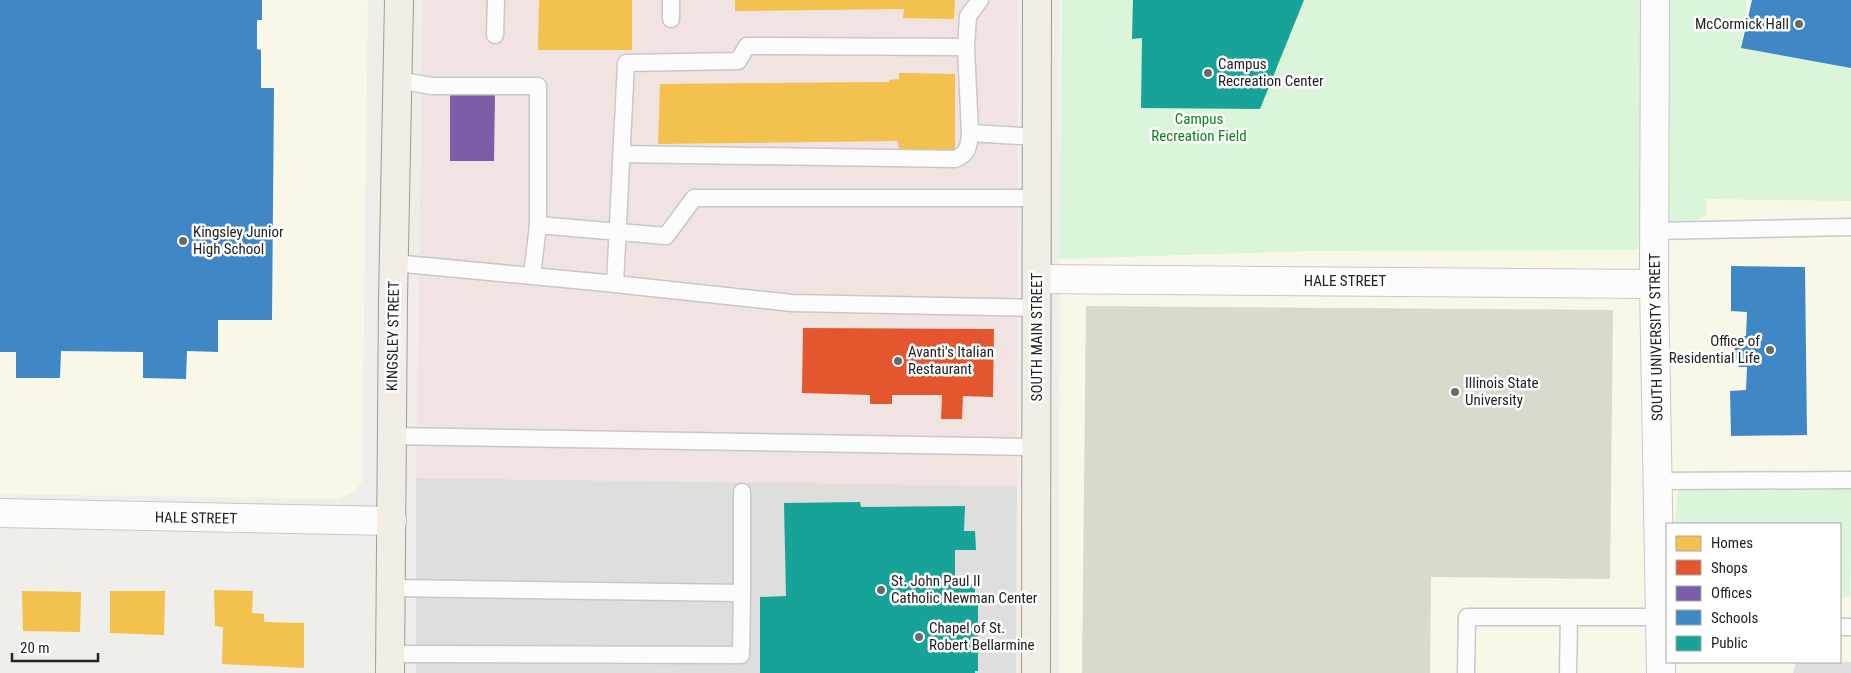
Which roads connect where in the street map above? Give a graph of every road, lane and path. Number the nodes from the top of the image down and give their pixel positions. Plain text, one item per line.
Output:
1 (399, 0) edge
2 (496, 0) edge
3 (671, 0) edge
4 (980, 0) edge
5 (1037, 0) edge
6 (1655, 0) edge
7 (671, 19) dead end
8 (495, 35) dead end
9 (966, 47) junction
10 (397, 80) junction
11 (970, 133) junction
12 (1037, 137) junction
13 (621, 154) junction
14 (1037, 198) junction
15 (538, 224) junction
16 (1851, 227) edge
17 (1654, 230) junction
18 (618, 231) junction
19 (394, 263) junction
20 (532, 276) junction
21 (1037, 279) junction
22 (615, 284) junction
23 (1654, 284) junction
24 (1037, 308) junction
25 (392, 436) junction
26 (1036, 447) junction
27 (1658, 480) junction
28 (1851, 480) edge
29 (742, 492) dead end
30 (0, 514) edge
31 (392, 521) junction
32 (391, 588) junction
33 (742, 593) junction
34 (1569, 617) junction
35 (1663, 622) edge
36 (390, 663) edge
37 (1036, 673) edge
38 (1466, 673) edge
39 (1568, 673) edge
40 (1660, 673) edge

1 - 10 main road, KINGSLEY STREET
2 - 8 lane
3 - 7 lane
4 - 9 lane
5 - 12 main road, SOUTH MAIN STREET
6 - 17 street, SOUTH UNIVERSITY STREET
9 - 11 lane
9 - 13 lane
10 - 15 lane
10 - 19 main road, KINGSLEY STREET
11 - 12 lane
11 - 13 lane
12 - 14 main road, SOUTH MAIN STREET
13 - 18 lane
14 - 18 lane
14 - 21 main road, SOUTH MAIN STREET
15 - 18 lane
15 - 20 lane
16 - 17 lane
17 - 23 street, SOUTH UNIVERSITY STREET
18 - 22 lane
19 - 20 lane
19 - 25 main road, KINGSLEY STREET
20 - 22 lane
21 - 23 street, HALE STREET
21 - 24 main road, SOUTH MAIN STREET
22 - 24 lane
23 - 27 street, SOUTH UNIVERSITY STREET
24 - 26 main road, SOUTH MAIN STREET
25 - 26 lane
25 - 31 main road, KINGSLEY STREET
26 - 37 main road, SOUTH MAIN STREET
27 - 28 lane
27 - 35 street, SOUTH UNIVERSITY STREET
29 - 33 lane
30 - 31 street, HALE STREET
31 - 32 main road, KINGSLEY STREET
32 - 33 lane
32 - 36 main road, KINGSLEY STREET
33 - 36 lane
34 - 35 lane
34 - 38 lane
34 - 39 lane
35 - 40 street, SOUTH UNIVERSITY STREET

